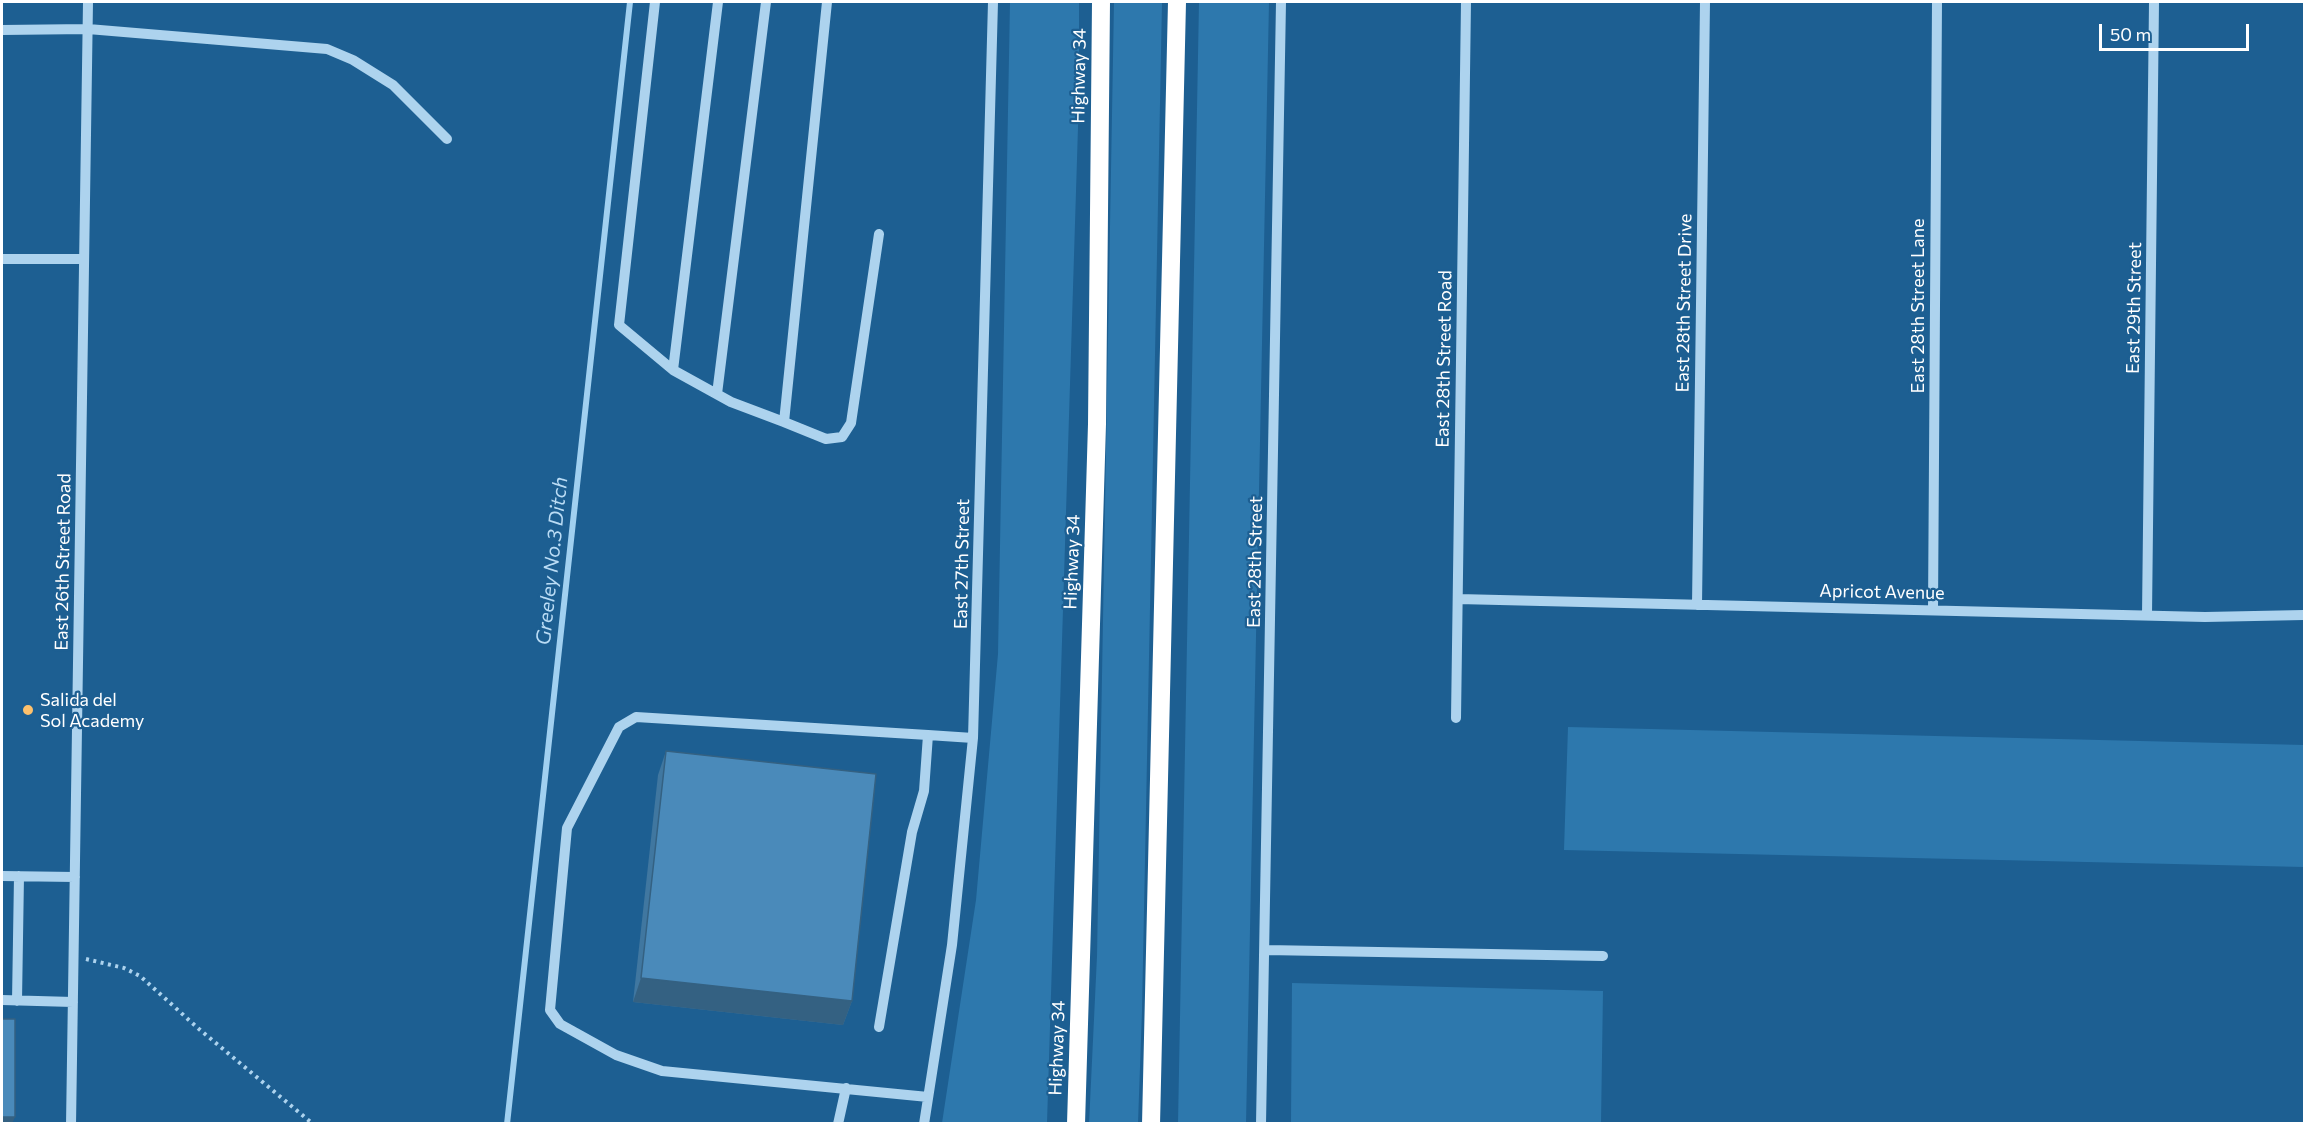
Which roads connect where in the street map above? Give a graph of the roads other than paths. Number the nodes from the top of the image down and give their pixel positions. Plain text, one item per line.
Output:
1 (88, 2) edge
2 (655, 2) edge
3 (718, 2) edge
4 (766, 2) edge
5 (826, 2) edge
6 (993, 2) edge
7 (1101, 2) edge
8 (1177, 2) edge
9 (1281, 2) edge
10 (1466, 2) edge
11 (1704, 2) edge
12 (1937, 2) edge
13 (2154, 2) edge
14 (88, 29) junction
15 (2, 30) edge
16 (447, 139) dead end
17 (879, 234) dead end
18 (2, 259) edge
19 (84, 259) junction
20 (673, 370) junction
21 (717, 394) junction
22 (784, 422) junction
23 (1458, 599) junction
24 (1697, 605) junction
25 (1933, 610) junction
26 (2146, 615) junction
27 (2304, 615) edge
28 (1456, 718) dead end
29 (928, 735) junction
30 (973, 738) junction
31 (2, 876) edge
32 (19, 876) junction
33 (75, 877) junction
34 (1266, 950) junction
35 (1603, 956) dead end
36 (2, 1000) edge
37 (17, 1001) junction
38 (73, 1002) junction
39 (879, 1027) dead end
40 (846, 1088) junction
41 (928, 1097) junction
42 (1076, 1122) edge
43 (71, 1124) edge
44 (838, 1124) edge
45 (924, 1124) edge
46 (1151, 1124) edge
47 (1261, 1124) edge

1 - 14 street, East 26th Street Road
2 - 20 street
3 - 20 street
4 - 21 street
5 - 22 street
6 - 30 street, East 27th Street
7 - 42 highway, Highway 34
8 - 46 highway
9 - 34 street, East 28th Street
10 - 23 street, East 28th Street Road
11 - 24 street, East 28th Street Drive
12 - 25 street, East 28th Street Lane
13 - 26 street, East 29th Street
14 - 15 street
14 - 16 street
14 - 19 street, East 26th Street Road
17 - 22 street
18 - 19 street
19 - 33 street, East 26th Street Road
20 - 21 street
21 - 22 street
23 - 24 street, Apricot Avenue
23 - 28 street, East 28th Street Road
24 - 25 street, Apricot Avenue
25 - 26 street, Apricot Avenue
26 - 27 street, Apricot Avenue
29 - 30 street
29 - 39 street
29 - 40 street
30 - 41 street, East 27th Street
31 - 32 street
32 - 33 street
32 - 37 street
33 - 38 street, East 26th Street Road
34 - 35 street
34 - 47 street, East 28th Street
36 - 37 street
37 - 38 street
38 - 43 street, East 26th Street Road
40 - 41 street
40 - 44 street
41 - 45 street, East 27th Street

